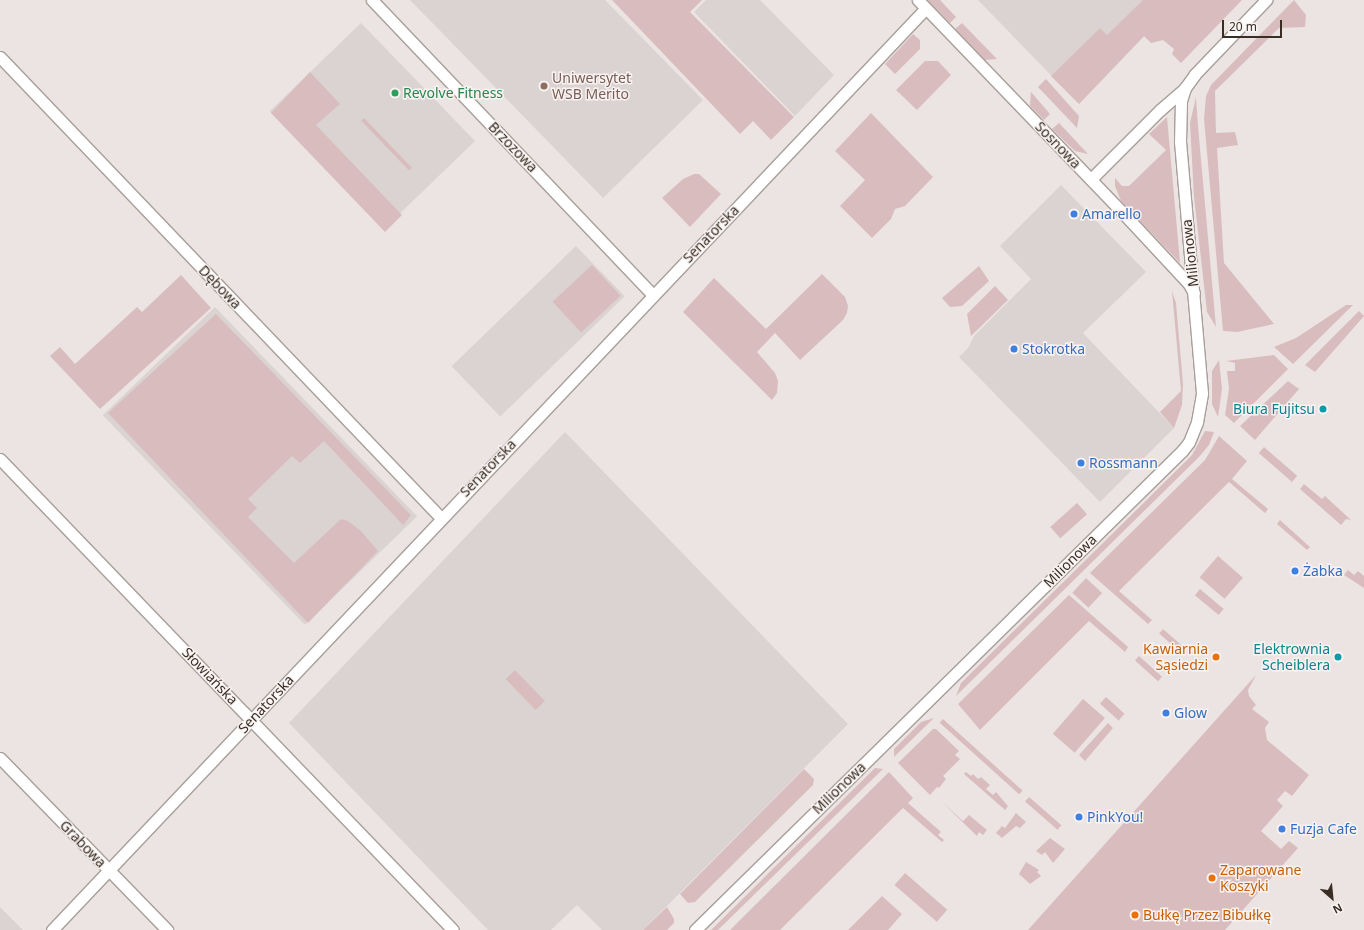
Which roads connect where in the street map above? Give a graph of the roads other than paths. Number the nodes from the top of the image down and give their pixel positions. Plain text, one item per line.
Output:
1 (372, 0) edge
2 (1266, 0) edge
3 (922, 4) edge
4 (0, 57) edge
5 (1185, 88) junction
6 (1091, 179) junction
7 (1194, 293) junction
8 (653, 295) junction
9 (0, 459) edge
10 (441, 518) junction
11 (251, 720) junction
12 (0, 758) edge
13 (110, 871) junction
14 (52, 930) edge
15 (167, 930) edge
16 (453, 930) edge
17 (695, 930) edge

1 - 8 street, Brzozowa
2 - 5 street, Milionowa
3 - 6 street, Sosnowa
3 - 8 street, Senatorska
4 - 10 street, Dębowa
5 - 6 street, Milionowa
5 - 7 street, Milionowa
6 - 7 street, Sosnowa
7 - 17 street, Milionowa
8 - 10 street, Senatorska
9 - 11 street, Słowiańska
10 - 11 street, Senatorska
11 - 13 street, Senatorska
11 - 16 street, Słowiańska
12 - 13 street, Grabowa
13 - 14 street, Senatorska
13 - 15 street, Grabowa

